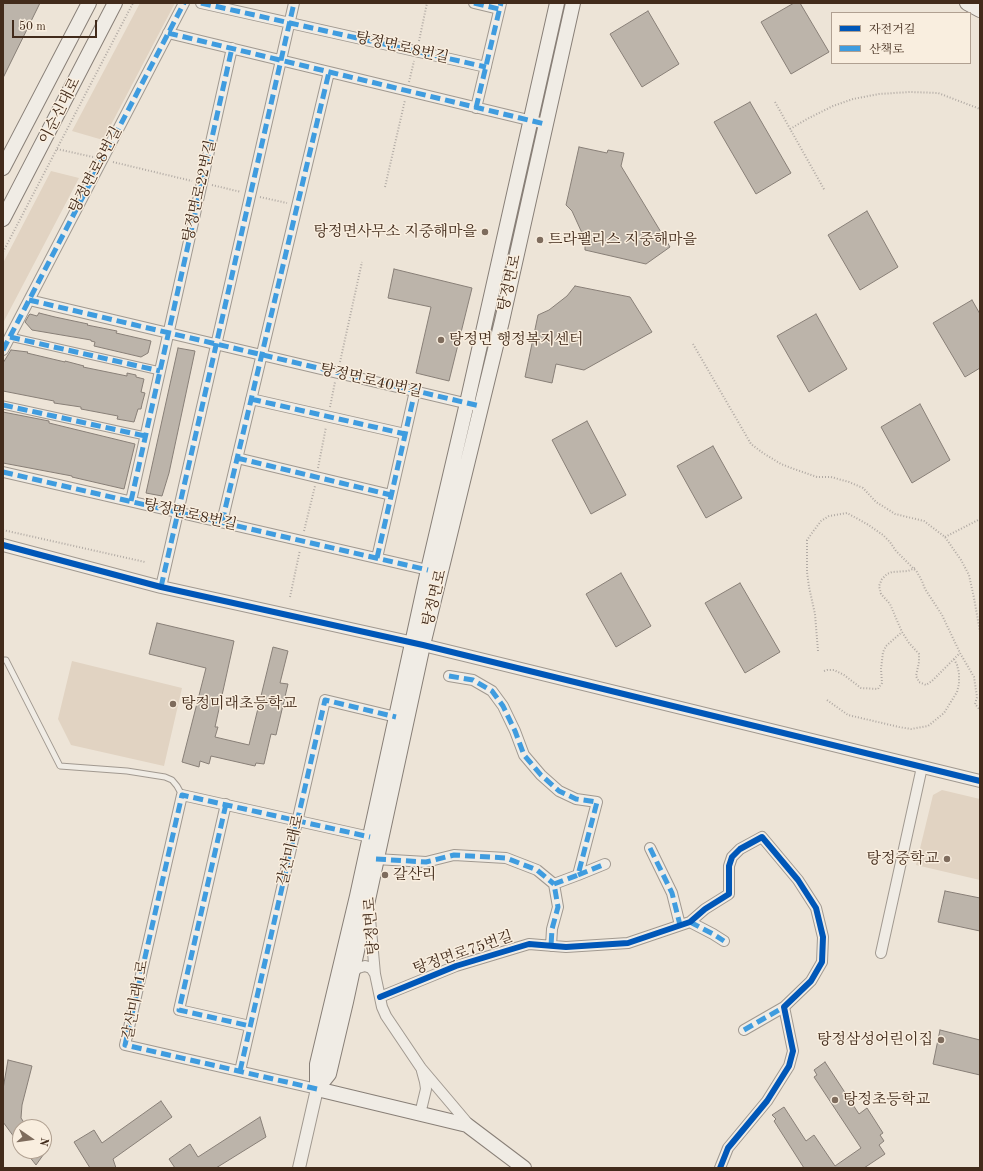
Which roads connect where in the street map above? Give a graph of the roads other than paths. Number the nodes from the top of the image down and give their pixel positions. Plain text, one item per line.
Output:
1 (89, 3) edge
2 (116, 3) edge
3 (184, 3) edge
4 (201, 3) edge
5 (294, 3) edge
6 (474, 3) edge
7 (557, 3) edge
8 (573, 3) edge
9 (968, 3) edge
10 (500, 6) edge
11 (980, 10) edge
12 (289, 23) junction
13 (168, 33) junction
14 (232, 48) junction
15 (281, 60) junction
16 (486, 67) junction
17 (329, 72) junction
18 (476, 108) junction
19 (531, 121) junction
20 (545, 124) junction
21 (3, 168) edge
22 (3, 219) edge
23 (29, 300) junction
24 (168, 332) junction
25 (10, 337) junction
26 (216, 344) junction
27 (3, 350) edge
28 (262, 355) junction
29 (160, 371) junction
30 (414, 391) junction
31 (251, 399) junction
32 (3, 405) edge
33 (474, 405) junction
34 (405, 434) junction
35 (145, 436) junction
36 (237, 458) junction
37 (3, 472) edge
38 (391, 495) junction
39 (131, 501) junction
40 (178, 512) junction
41 (222, 522) junction
42 (3, 545) edge
43 (377, 558) junction
44 (428, 570) junction
45 (161, 587) junction
46 (417, 644) junction
47 (3, 660) edge
48 (449, 676) dead end
49 (396, 717) junction
50 (922, 767) junction
51 (980, 781) edge
52 (182, 794) junction
53 (226, 804) junction
54 (297, 821) junction
55 (370, 837) junction
56 (650, 848) dead end
57 (376, 859) junction
58 (605, 864) dead end
59 (578, 875) junction
60 (554, 884) junction
61 (363, 894) junction
62 (685, 923) junction
63 (724, 941) dead end
64 (551, 946) junction
65 (880, 953) dead end
66 (352, 973) junction
67 (375, 974) junction
68 (380, 997) junction
69 (784, 1007) junction
70 (250, 1026) junction
71 (744, 1030) dead end
72 (421, 1068) junction
73 (240, 1072) junction
74 (317, 1089) junction
75 (420, 1114) junction
76 (473, 1129) junction
77 (299, 1168) edge
78 (524, 1168) edge
79 (720, 1168) edge

1 - 21 main road, 이순신대로
2 - 22 main road, 이순신대로
3 - 13 street, 탕정면로8번길
4 - 12 street, 탕정면로8번길
5 - 12 street
6 - 10 street
7 - 19 main road, 탕정면로
8 - 20 main road, 탕정면로
9 - 11 main road
10 - 16 street
12 - 15 street
12 - 16 street, 탕정면로8번길
13 - 14 street
13 - 23 street, 탕정면로8번길
14 - 15 street
14 - 24 street, 탕정면로22번길
15 - 17 street
15 - 26 street
16 - 18 street
17 - 18 street
17 - 28 street
18 - 19 street
19 - 20 street
19 - 33 main road, 탕정면로
20 - 33 main road, 탕정면로
23 - 24 street, 탕정면로40번길
23 - 25 street, 탕정면로8번길
24 - 26 street, 탕정면로40번길
24 - 29 street
25 - 27 street, 탕정면로8번길
25 - 29 street
26 - 28 street, 탕정면로40번길
26 - 40 street
28 - 30 street, 탕정면로40번길
28 - 31 street
29 - 35 street
30 - 33 street, 탕정면로40번길
30 - 34 street
31 - 34 street
31 - 36 street
32 - 35 street
33 - 44 main road, 탕정면로
33 - 46 main road, 탕정면로
34 - 38 street
35 - 39 street
36 - 38 street
36 - 41 street
37 - 39 street, 탕정면로8번길
38 - 43 street
39 - 40 street, 탕정면로8번길
40 - 41 street, 탕정면로8번길
40 - 45 street
41 - 43 street, 탕정면로8번길
42 - 45 street
43 - 44 street, 탕정면로8번길
44 - 46 main road, 탕정면로
45 - 46 street
46 - 49 main road, 탕정면로
46 - 50 street
46 - 57 main road, 탕정면로
47 - 52 lane
48 - 59 street
49 - 54 street, 갈산미래로
49 - 55 main road, 탕정면로
50 - 51 street
50 - 65 street
52 - 53 street
52 - 73 street, 갈산미래1로
53 - 54 street
53 - 70 street
54 - 55 street
54 - 70 street, 갈산미래로
55 - 61 main road, 탕정면로
56 - 62 street
57 - 60 street
57 - 61 main road, 탕정면로
58 - 59 street
59 - 60 street
60 - 64 street
61 - 66 main road
61 - 67 street, 탕정면로
61 - 74 main road
62 - 63 street
62 - 64 street, 탕정면로75번길
62 - 69 street, 탕정면로75번길
64 - 68 street, 탕정면로75번길
66 - 67 street
66 - 74 main road
67 - 68 street, 탕정면로
68 - 72 street, 탕정면로
69 - 71 street
69 - 79 street
70 - 73 street, 갈산미래로
72 - 75 street
72 - 76 street, 탕정면로
73 - 74 street, 갈산미래1로
74 - 75 main road, 갈산미래1로
74 - 77 street
75 - 76 main road, 갈산미래1로
76 - 78 main road, 탕정면로

